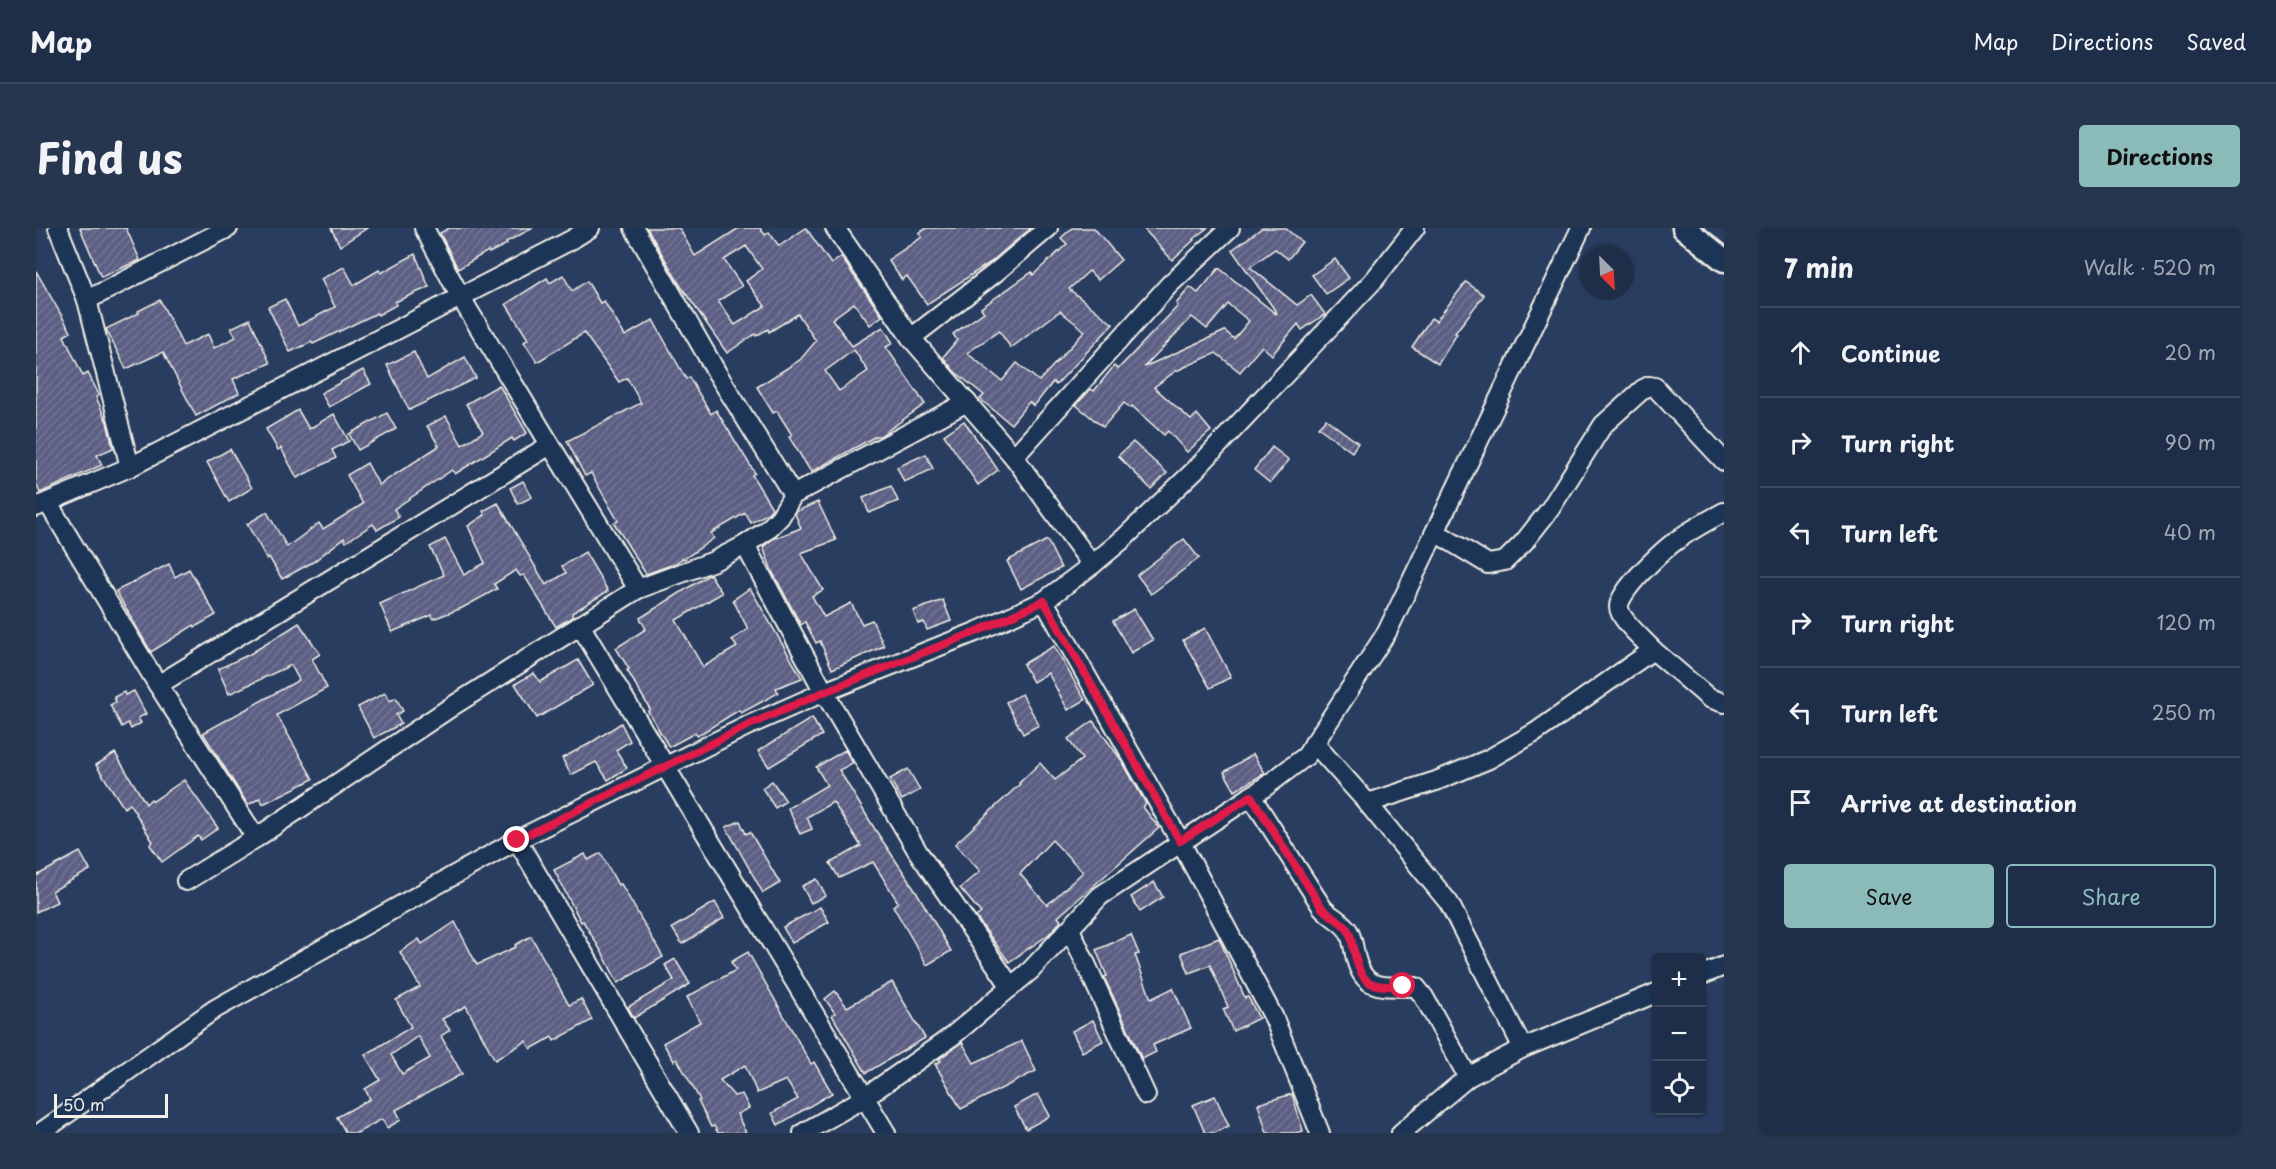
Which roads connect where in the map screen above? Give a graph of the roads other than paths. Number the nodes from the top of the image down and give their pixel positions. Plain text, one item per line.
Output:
1 (58, 228) edge
2 (228, 228) edge
3 (424, 228) edge
4 (590, 228) edge
5 (634, 228) edge
6 (835, 228) edge
7 (1048, 228) edge
8 (1230, 228) edge
9 (1415, 228) edge
10 (1581, 228) edge
11 (1684, 228) edge
12 (1724, 260) edge
13 (461, 298) junction
14 (87, 300) junction
15 (911, 338) junction
16 (967, 402) junction
17 (550, 444) junction
18 (1014, 457) junction
19 (1724, 461) edge
20 (130, 467) junction
21 (793, 495) junction
22 (42, 505) edge
23 (1724, 512) edge
24 (1435, 532) junction
25 (745, 545) junction
26 (1092, 565) junction
27 (638, 589) junction
28 (1044, 601) junction
29 (580, 625) junction
30 (1653, 650) junction
31 (158, 685) junction
32 (824, 692) junction
33 (1724, 703) edge
34 (1314, 743) junction
35 (663, 766) junction
36 (1251, 796) junction
37 (1365, 800) junction
38 (256, 838) junction
39 (517, 840) junction
40 (1180, 841) junction
41 (186, 881) dead end
42 (1070, 929) junction
43 (1724, 966) edge
44 (1706, 973) edge
45 (1011, 987) junction
46 (1652, 995) edge
47 (1523, 1048) junction
48 (1468, 1077) junction
49 (1146, 1095) dead end
50 (864, 1098) junction
51 (40, 1133) edge
52 (689, 1133) edge
53 (803, 1133) edge
54 (886, 1133) edge
55 (1320, 1133) edge
56 (1401, 1133) edge

1 - 14 street
2 - 14 street
3 - 13 street
4 - 13 street
5 - 21 street
6 - 15 street
7 - 15 street
8 - 18 street
9 - 26 street
10 - 24 street
11 - 12 main road
13 - 17 street
13 - 20 street
14 - 20 street
15 - 16 street
16 - 18 street
16 - 21 street
17 - 27 street
17 - 31 street
18 - 26 street
19 - 24 street
20 - 22 street
21 - 25 street
22 - 31 street
23 - 30 street
24 - 34 street
25 - 27 street
25 - 32 street
26 - 28 street
27 - 29 street
28 - 32 street
28 - 40 street
29 - 35 street
29 - 38 street
30 - 33 street
30 - 37 street
31 - 38 street
32 - 35 street
32 - 45 street
34 - 36 street
34 - 37 street
35 - 39 street
35 - 50 street
36 - 40 street
36 - 48 street
37 - 47 street
38 - 41 street
39 - 51 street
39 - 52 street
40 - 42 street
40 - 55 street
42 - 45 street
42 - 49 street
43 - 44 street
45 - 50 street
46 - 47 street
47 - 48 street
48 - 56 street
50 - 53 street
50 - 54 street

